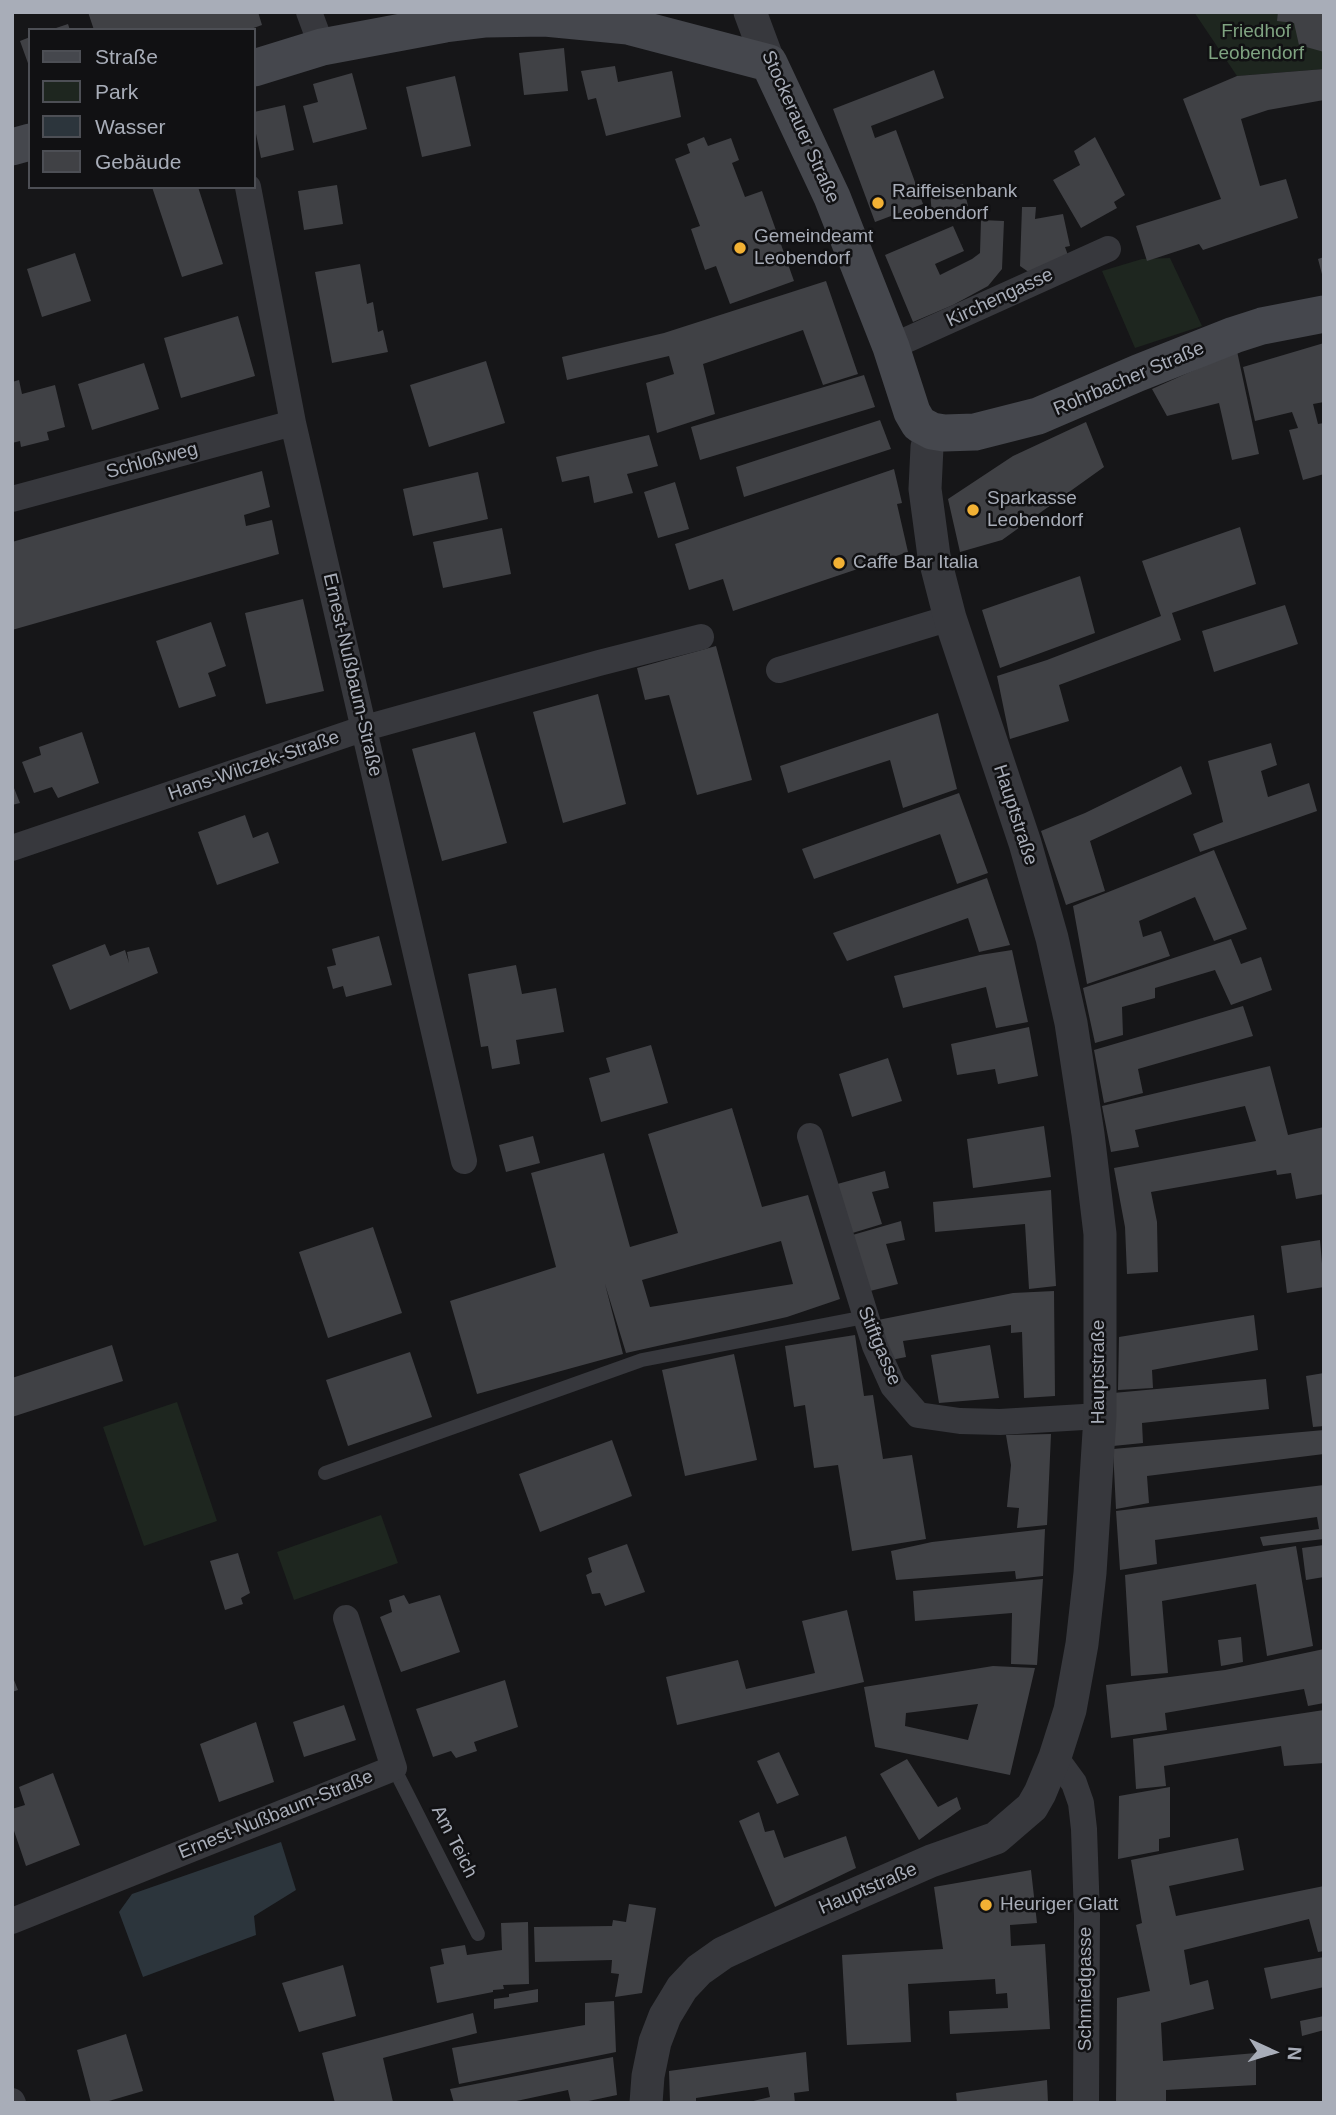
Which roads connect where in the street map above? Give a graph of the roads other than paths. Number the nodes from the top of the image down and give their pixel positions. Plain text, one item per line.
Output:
1 (309, 12) edge
2 (750, 12) edge
3 (322, 47) junction
4 (769, 63) junction
5 (256, 67) edge
6 (248, 189) edge
7 (1108, 249) dead end
8 (1324, 314) edge
9 (891, 346) junction
10 (293, 423) junction
11 (932, 431) junction
12 (12, 499) edge
13 (950, 618) junction
14 (701, 638) dead end
15 (779, 670) dead end
16 (365, 728) junction
17 (12, 848) edge
18 (810, 1136) dead end
19 (464, 1161) dead end
20 (865, 1317) junction
21 (1100, 1416) junction
22 (325, 1473) dead end
23 (346, 1618) dead end
24 (1055, 1757) junction
25 (394, 1768) junction
26 (12, 1921) edge
27 (478, 1934) dead end
28 (646, 2103) edge
29 (1086, 2103) edge

1 - 3 street
2 - 4 street, Stockerauer Straße
3 - 4 main road
3 - 5 main road
4 - 9 main road, Stockerauer Straße
6 - 10 street, Ernest-Nußbaum-Straße
7 - 9 street, Kirchengasse
8 - 11 main road, Rohrbacher Straße
9 - 11 main road, Stockerauer Straße
10 - 12 street, Schloßweg
10 - 16 street, Ernest-Nußbaum-Straße
11 - 13 street, Hauptstraße
13 - 15 street
13 - 21 street, Hauptstraße
14 - 16 street, Hans-Wilczek-Straße
16 - 17 street, Hans-Wilczek-Straße
16 - 19 street, Ernest-Nußbaum-Straße
18 - 20 street, Stiftgasse
20 - 21 street, Stiftgasse
20 - 22 lane
21 - 24 street, Hauptstraße
23 - 25 street, Ernest-Nußbaum-Straße
24 - 28 street, Hauptstraße
24 - 29 street, Schmiedgasse
25 - 26 street, Ernest-Nußbaum-Straße
25 - 27 lane, Am Teich

